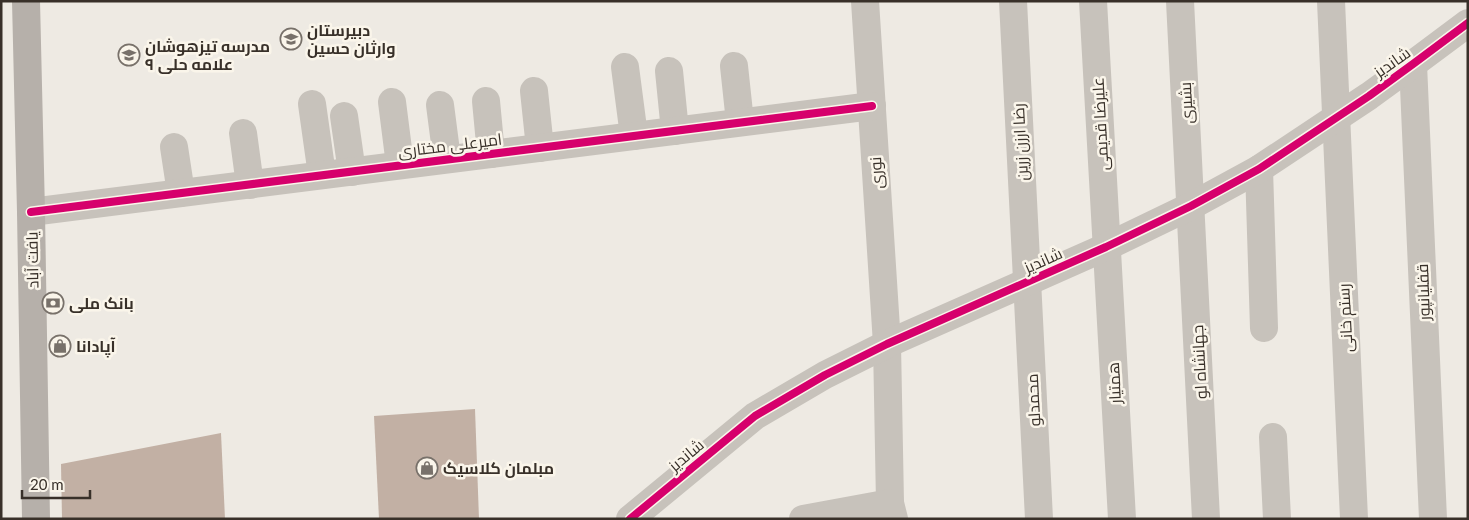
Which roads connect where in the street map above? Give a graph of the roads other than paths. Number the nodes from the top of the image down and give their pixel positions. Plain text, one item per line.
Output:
1 (26, 1) edge
2 (865, 1) edge
3 (1013, 1) edge
4 (1093, 1) edge
5 (1180, 1) edge
6 (1331, 1) edge
7 (1468, 23) edge
8 (1413, 64) junction
9 (734, 66) dead end
10 (625, 67) dead end
11 (669, 71) dead end
12 (534, 91) dead end
13 (486, 101) dead end
14 (392, 102) dead end
15 (312, 104) dead end
16 (440, 105) dead end
17 (872, 106) junction
18 (344, 116) dead end
19 (1336, 118) junction
20 (740, 122) junction
21 (675, 130) junction
22 (243, 133) dead end
23 (634, 136) junction
24 (174, 148) dead end
25 (540, 148) junction
26 (492, 154) junction
27 (447, 160) junction
28 (400, 166) junction
29 (1258, 169) junction
30 (352, 172) junction
31 (322, 175) junction
32 (250, 185) junction
33 (181, 193) junction
34 (1191, 206) junction
35 (31, 212) junction
36 (1106, 247) junction
37 (1027, 282) junction
38 (1264, 328) dead end
39 (887, 344) junction
40 (1273, 438) dead end
41 (892, 511) edge
42 (36, 519) edge
43 (630, 519) edge
44 (804, 519) edge
45 (1039, 519) edge
46 (1122, 519) edge
47 (1206, 519) edge
48 (1277, 519) edge
49 (1354, 519) edge
50 (1432, 519) edge

1 - 35 main road, یافت آباد
2 - 17 street, نوری
3 - 37 street, رضا ارزن زرین
4 - 36 street, علیرضا قدیمی
5 - 34 street, بشیری
6 - 19 street, رستم خانی
7 - 8 street, شاندیز
8 - 19 street, شاندیز
8 - 50 street, قفلیانپور
9 - 20 street
10 - 23 street
11 - 21 street
12 - 25 street
13 - 26 street
14 - 28 street
15 - 31 street
16 - 27 street
17 - 20 street, امیرعلی مختاری
17 - 39 street, نوری
18 - 30 street
19 - 29 street, شاندیز
19 - 49 street, رستم خانی
20 - 21 street, امیرعلی مختاری
21 - 23 street, امیرعلی مختاری
22 - 32 street
23 - 25 street, امیرعلی مختاری
24 - 33 street
25 - 26 street, امیرعلی مختاری
26 - 27 street, امیرعلی مختاری
27 - 28 street, امیرعلی مختاری
28 - 30 street, امیرعلی مختاری
29 - 34 street, شاندیز
29 - 38 street
30 - 31 street, امیرعلی مختاری
31 - 32 street, امیرعلی مختاری
32 - 33 street, امیرعلی مختاری
33 - 35 street, امیرعلی مختاری
34 - 36 street, شاندیز
34 - 47 street, جهانشاه لو
35 - 42 main road, یافت آباد
36 - 37 street, شاندیز
36 - 46 street, همتیار
37 - 39 street, شاندیز
37 - 45 street, محمدلو
39 - 41 street, نوری
39 - 43 street, شاندیز
40 - 48 street
41 - 44 street

